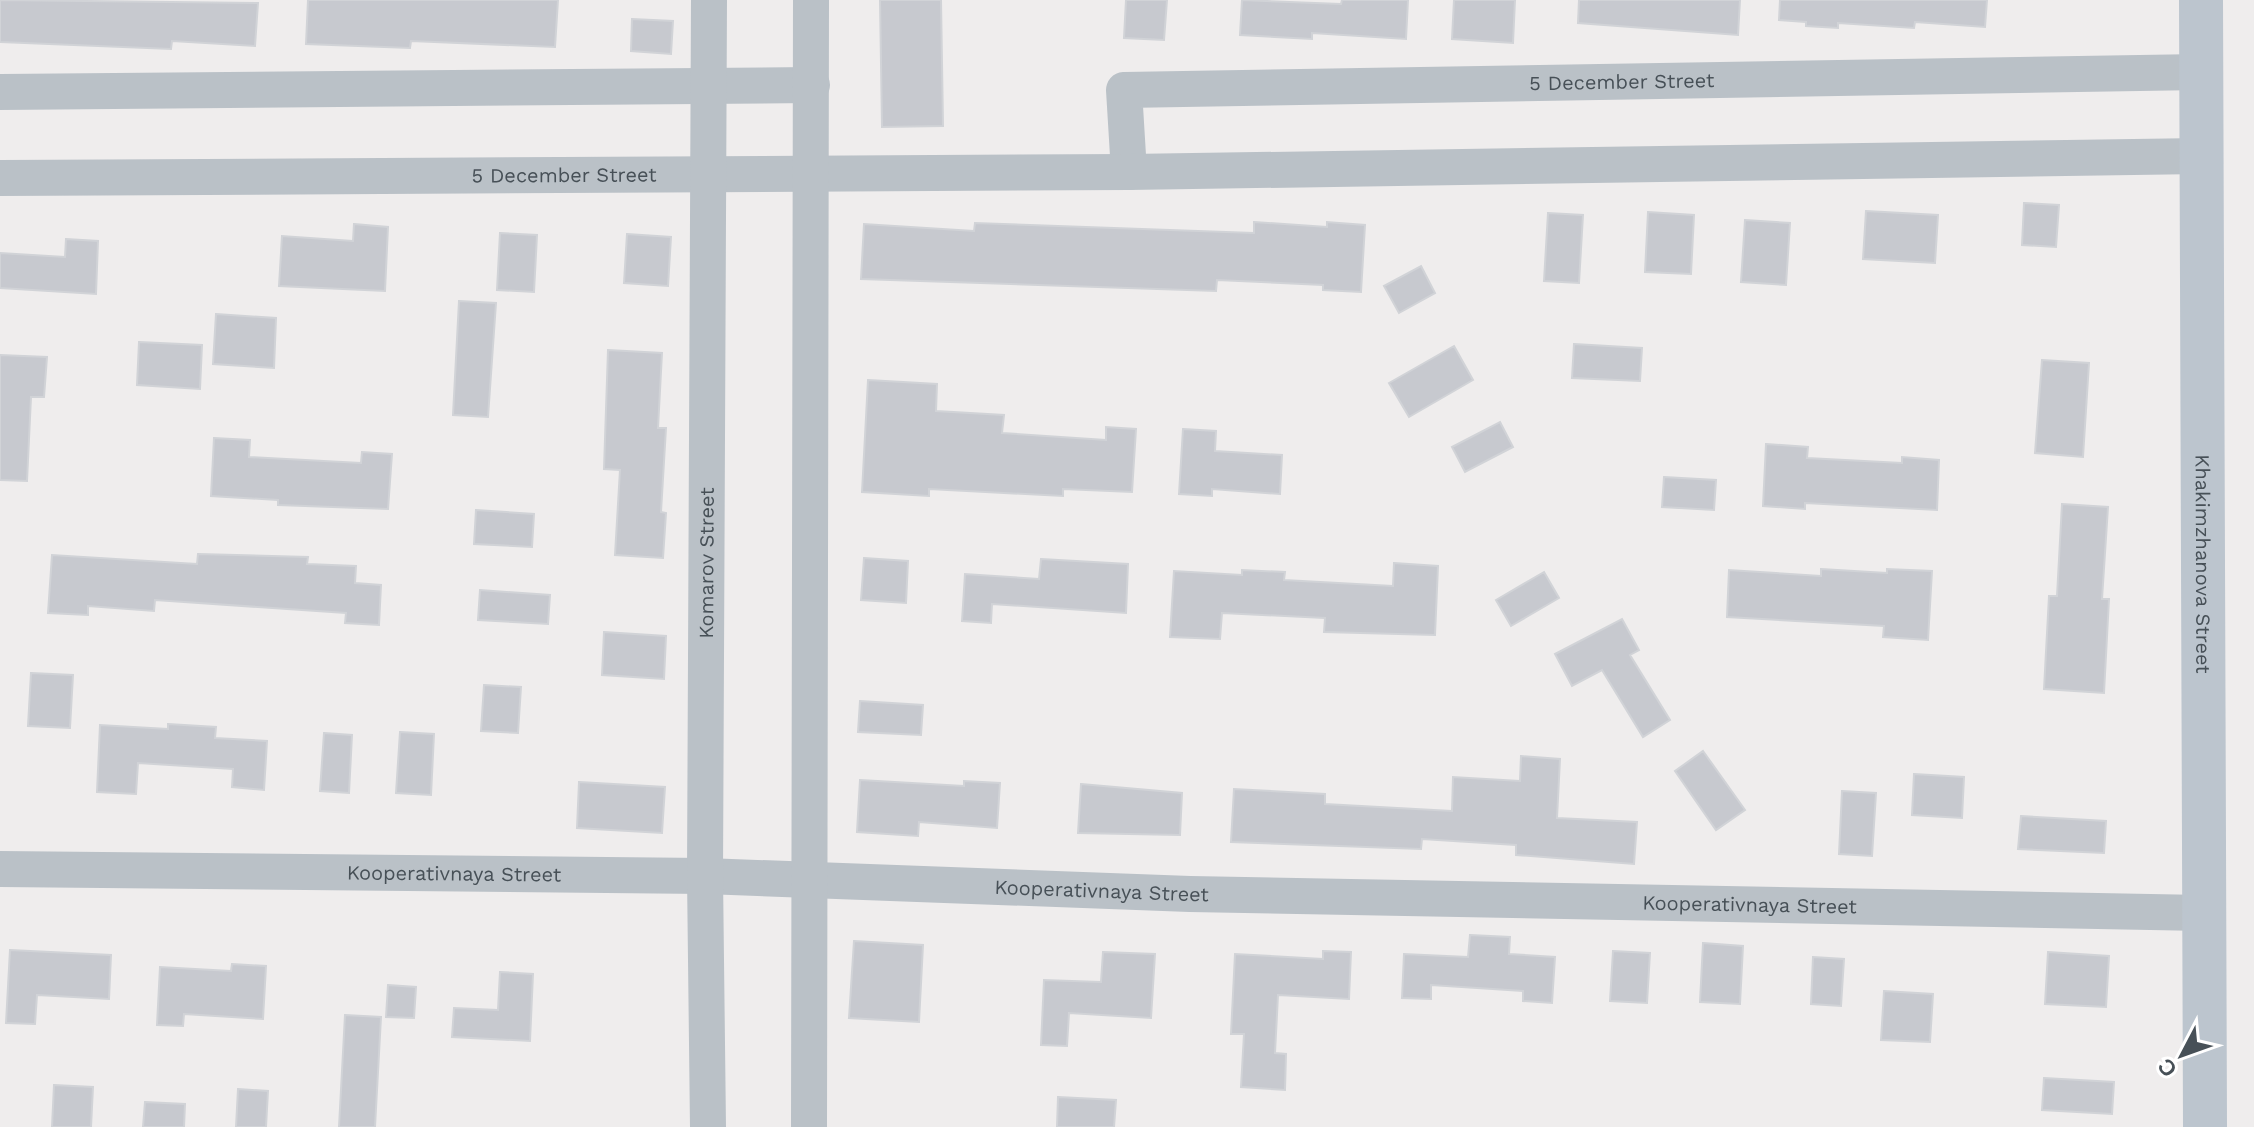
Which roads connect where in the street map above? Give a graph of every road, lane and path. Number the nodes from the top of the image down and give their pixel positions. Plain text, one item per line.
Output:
1 (709, 0) edge
2 (811, 0) edge
3 (2201, 0) edge
4 (2201, 72) junction
5 (812, 85) junction
6 (710, 86) junction
7 (0, 92) edge
8 (2201, 156) junction
9 (1129, 172) junction
10 (813, 173) junction
11 (710, 175) junction
12 (0, 178) edge
13 (0, 869) edge
14 (705, 876) junction
15 (812, 879) junction
16 (2203, 913) junction
17 (708, 1127) edge
18 (809, 1127) edge
19 (2205, 1127) edge

1 - 6 street, Komarov Street
2 - 5 street
3 - 4 street, Khakimzhanova Street
4 - 8 street, Khakimzhanova Street
4 - 9 street, 5 December Street
5 - 6 street
5 - 10 street
6 - 7 street
6 - 11 street, Komarov Street
8 - 9 street, 5 December Street
8 - 16 street, Khakimzhanova Street
9 - 10 street, 5 December Street
10 - 11 street, 5 December Street
10 - 15 street
11 - 12 street, 5 December Street
11 - 14 street, Komarov Street
13 - 14 street, Kooperativnaya Street
14 - 15 street, Kooperativnaya Street
14 - 17 street, Komarov Street
15 - 16 street, Kooperativnaya Street
15 - 18 street
16 - 19 street, Khakimzhanova Street

